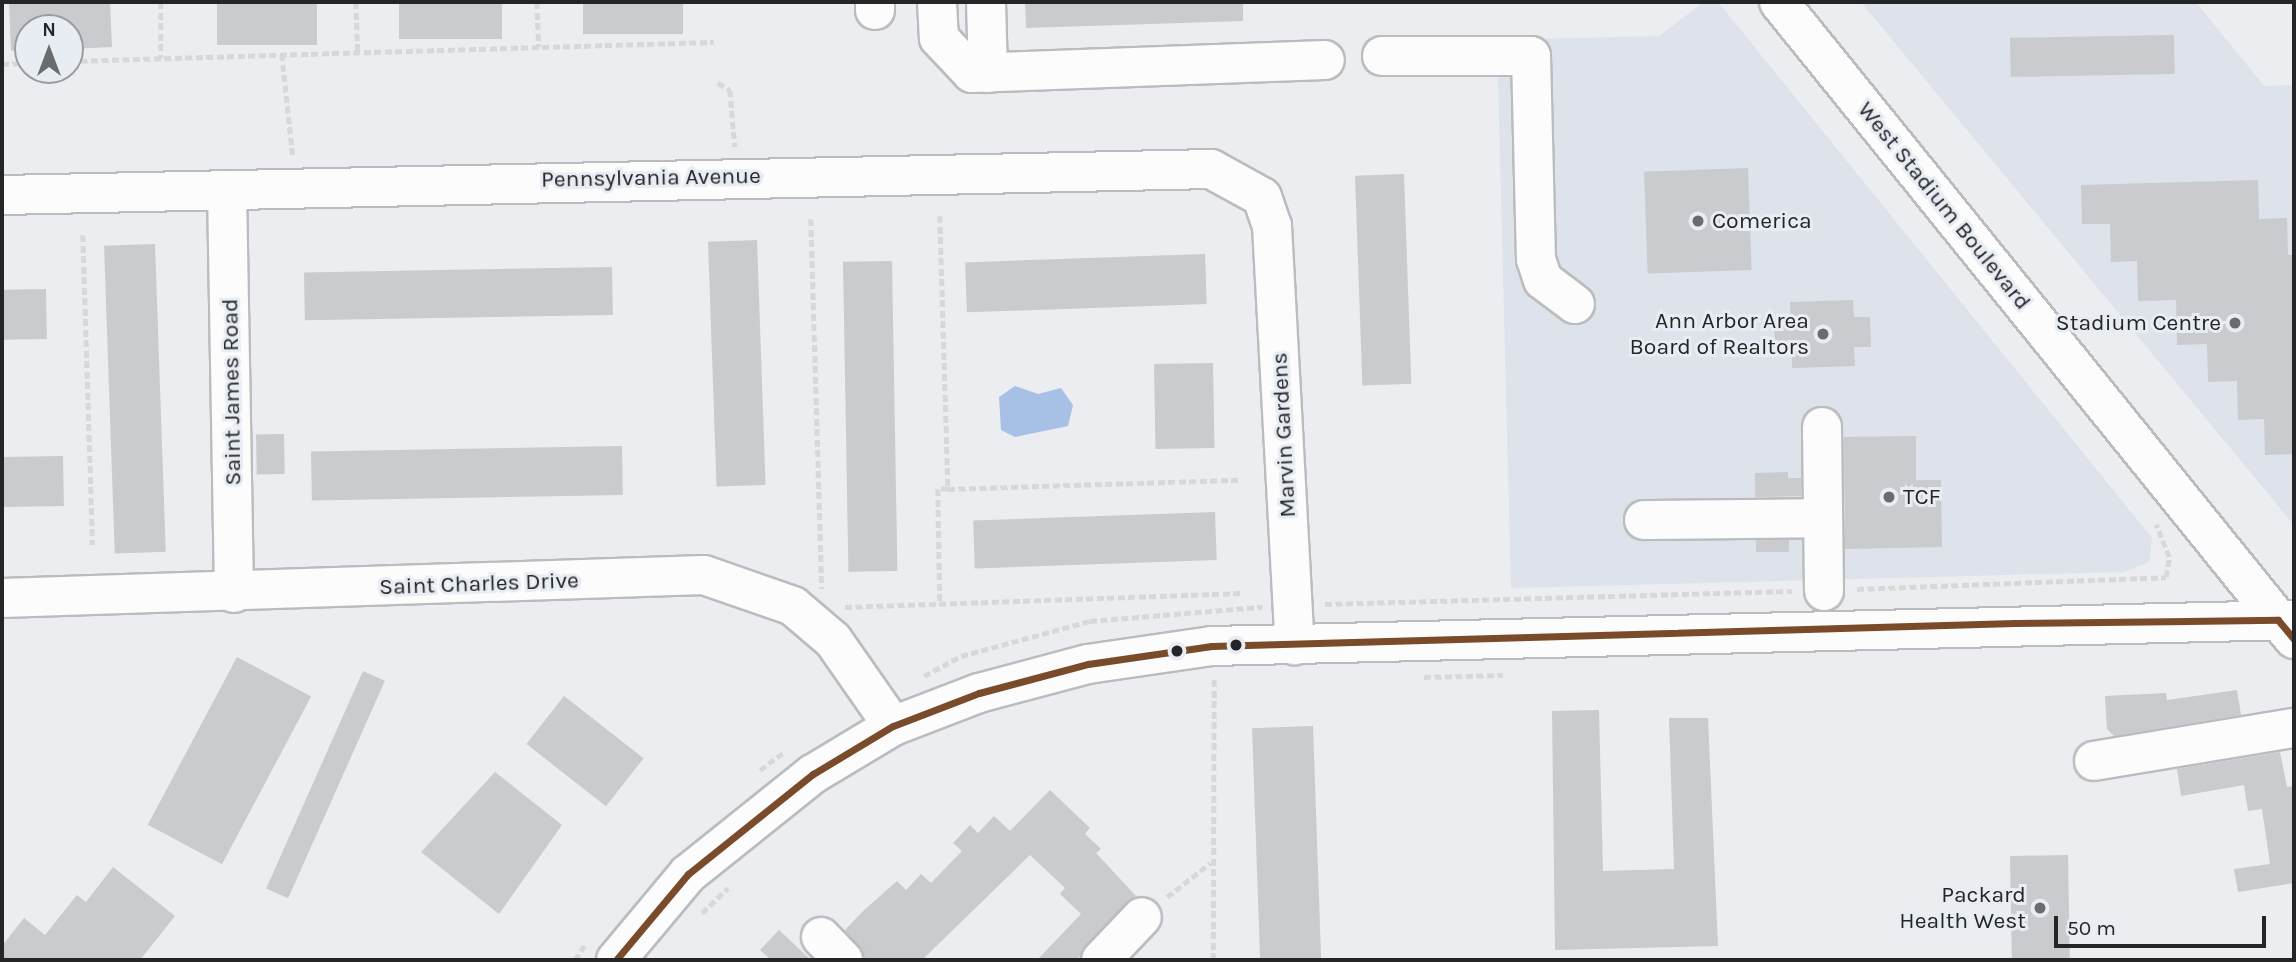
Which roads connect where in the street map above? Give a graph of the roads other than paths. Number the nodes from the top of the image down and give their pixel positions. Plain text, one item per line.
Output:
1 (937, 2) edge
2 (986, 2) edge
3 (1779, 2) edge
4 (1382, 56) dead end
5 (1325, 60) dead end
6 (988, 73) junction
7 (227, 190) junction
8 (2, 195) edge
9 (1272, 226) joint
10 (1575, 304) dead end
11 (1822, 427) dead end
12 (1823, 518) junction
13 (1644, 520) dead end
14 (1824, 591) dead end
15 (234, 593) junction
16 (2, 598) edge
17 (2289, 626) edge
18 (1295, 645) junction
19 (893, 726) junction
20 (2294, 728) edge
21 (2094, 761) dead end
22 (1142, 917) road end
23 (616, 960) edge
24 (1101, 960) edge

1 - 6 street
2 - 6 street
3 - 17 street, West Stadium Boulevard
4 - 10 street
5 - 6 street
7 - 8 street, Pennsylvania Avenue
7 - 9 street, Pennsylvania Avenue
7 - 15 street, Saint James Road
9 - 18 street, Marvin Gardens
11 - 12 street
12 - 13 street
12 - 14 street
15 - 16 street, Saint Charles Drive
15 - 19 street, Saint Charles Drive
17 - 18 street
18 - 19 street
19 - 23 street
20 - 21 street
22 - 24 street

